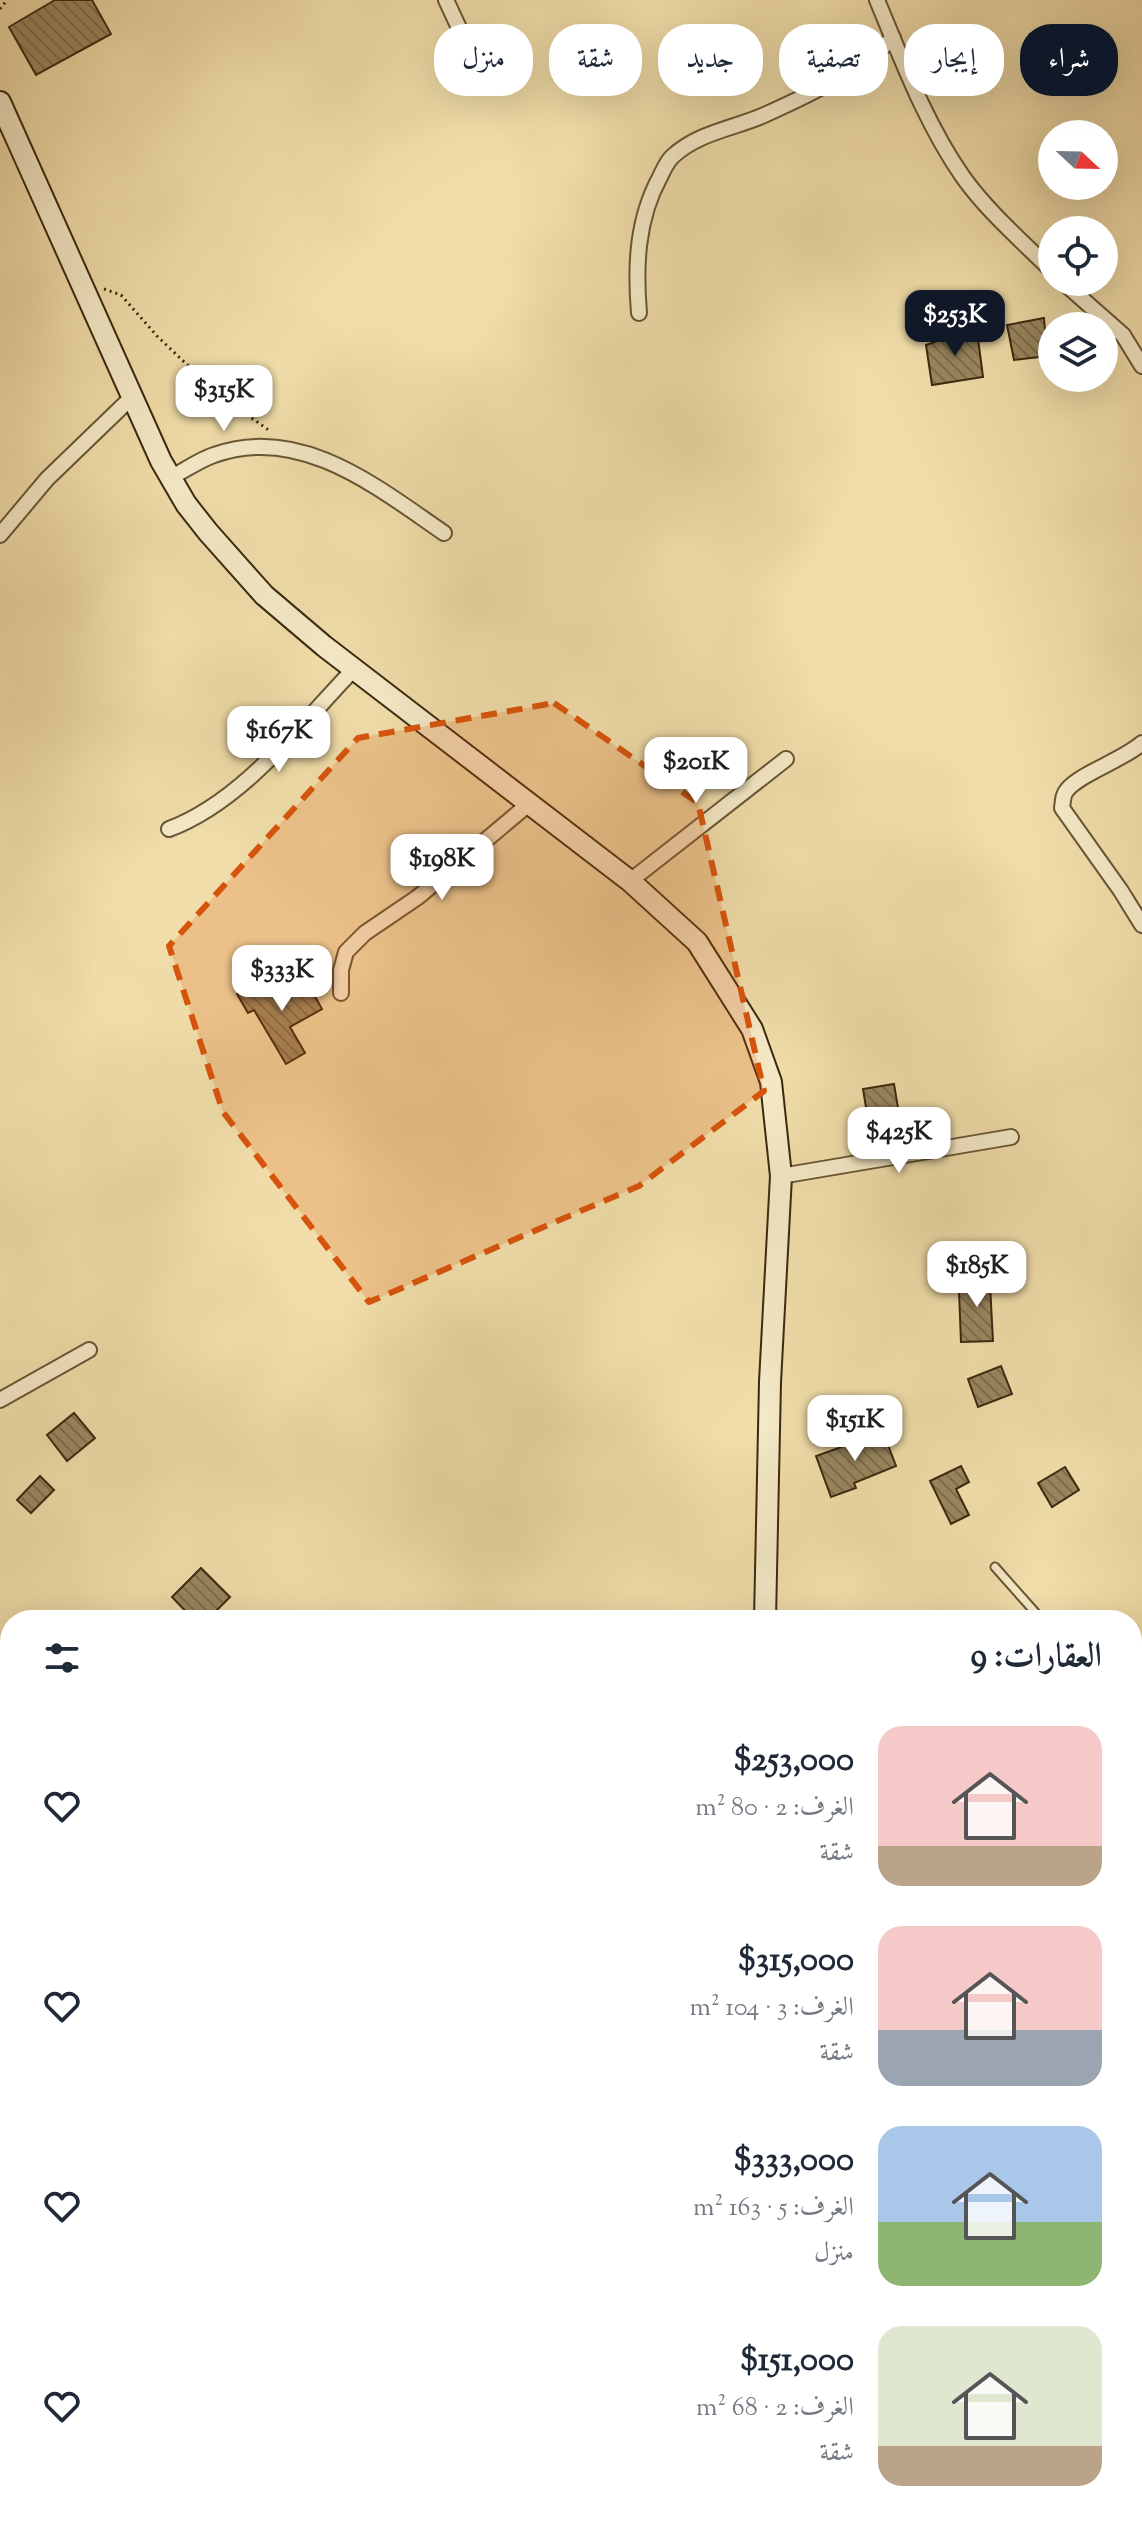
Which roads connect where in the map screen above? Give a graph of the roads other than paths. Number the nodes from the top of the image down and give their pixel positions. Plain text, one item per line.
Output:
1 (446, 0) edge
2 (877, 0) edge
3 (457, 24) edge
4 (893, 38) junction
5 (0, 102) edge
6 (1038, 257) edge
7 (1079, 296) edge
8 (639, 313) dead end
9 (1142, 366) edge
10 (132, 397) junction
11 (170, 478) junction
12 (444, 533) dead end
13 (0, 535) edge
14 (354, 669) junction
15 (1142, 743) edge
16 (786, 759) dead end
17 (530, 803) junction
18 (169, 829) dead end
19 (630, 881) junction
20 (1142, 925) edge
21 (341, 993) dead end
22 (1011, 1137) dead end
23 (781, 1176) junction
24 (89, 1350) dead end
25 (0, 1400) edge
26 (995, 1567) dead end
27 (765, 1610) edge
28 (1033, 1610) edge

1 - 3 street
2 - 4 street
4 - 6 street
4 - 8 street
5 - 10 street
7 - 9 street
10 - 11 street
10 - 13 street
11 - 12 street
11 - 14 street
14 - 17 street
14 - 18 street
15 - 20 street
16 - 19 street
17 - 19 street
17 - 21 street
19 - 23 street
22 - 23 street
23 - 27 street
24 - 25 street
26 - 28 lane

